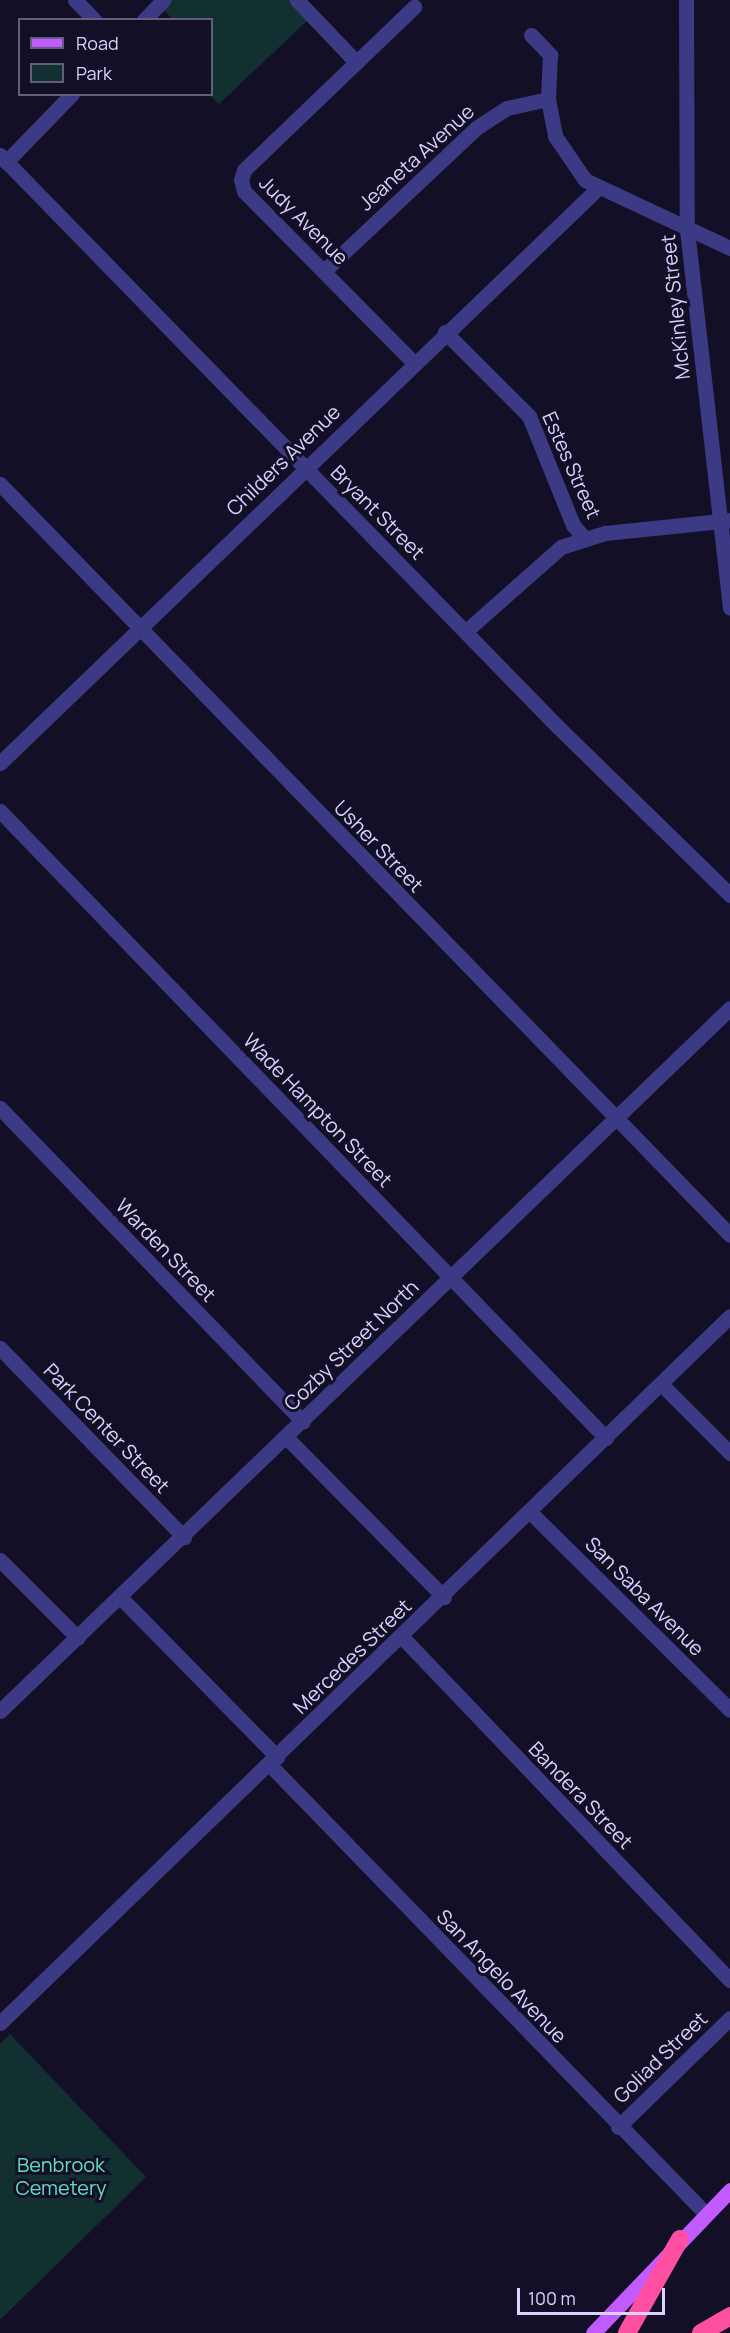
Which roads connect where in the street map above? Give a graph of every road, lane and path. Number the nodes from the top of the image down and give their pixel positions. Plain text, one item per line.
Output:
1 (75, 0) edge
2 (163, 0) edge
3 (297, 0) edge
4 (686, 0) edge
5 (414, 7) dead end
6 (92, 18) edge
7 (146, 18) edge
8 (531, 35) dead end
9 (356, 62) junction
10 (70, 96) edge
11 (548, 99) junction
12 (3, 159) edge
13 (597, 189) junction
14 (687, 230) junction
15 (730, 248) edge
16 (325, 270) junction
17 (445, 332) junction
18 (413, 362) junction
19 (304, 468) junction
20 (0, 484) edge
21 (725, 521) edge
22 (585, 539) junction
23 (730, 608) edge
24 (139, 629) junction
25 (466, 631) junction
26 (0, 764) edge
27 (0, 812) edge
28 (730, 895) edge
29 (730, 1008) edge
30 (0, 1108) edge
31 (615, 1118) junction
32 (730, 1235) edge
33 (451, 1275) junction
34 (730, 1316) edge
35 (0, 1348) edge
36 (661, 1384) junction
37 (303, 1422) junction
38 (286, 1437) junction
39 (606, 1438) junction
40 (730, 1452) edge
41 (530, 1512) junction
42 (184, 1537) junction
43 (0, 1560) edge
44 (444, 1597) junction
45 (121, 1598) junction
46 (78, 1638) junction
47 (403, 1638) junction
48 (730, 1710) edge
49 (0, 1711) edge
50 (273, 1761) junction
51 (730, 1980) edge
52 (730, 2018) edge
53 (0, 2023) edge
54 (618, 2127) junction
55 (730, 2190) edge
56 (706, 2214) junction
57 (680, 2240) junction
58 (730, 2316) edge
59 (593, 2333) edge
60 (627, 2333) edge
61 (701, 2333) edge

1 - 6 street
2 - 7 street
3 - 9 street
4 - 14 street, McKinley Street
5 - 9 street, Judy Avenue
8 - 11 street
9 - 16 street, Judy Avenue
10 - 12 street
11 - 13 street
11 - 16 street, Jeaneta Avenue
12 - 19 street, Bryant Street
13 - 14 street
13 - 17 street, Childers Avenue
14 - 15 street
14 - 21 street, McKinley Street
16 - 18 street, Judy Avenue
17 - 18 street, Childers Avenue
17 - 22 street, Estes Street
18 - 19 street, Childers Avenue
19 - 24 street, Childers Avenue
19 - 25 street, Bryant Street
20 - 24 street, Usher Street
21 - 22 street
21 - 23 street, McKinley Street
22 - 25 street
24 - 26 street, Childers Avenue
24 - 31 street, Usher Street
25 - 28 street, Bryant Street
27 - 33 street, Wade Hampton Street
29 - 31 street, Cozby Street North
30 - 37 street, Warden Street
31 - 32 street, Usher Street
31 - 33 street, Cozby Street North
33 - 37 street, Cozby Street North
33 - 39 street, Wade Hampton Street
34 - 36 street, Mercedes Street
35 - 42 street, Park Center Street
36 - 39 street, Mercedes Street
36 - 40 street
37 - 38 street, Cozby Street North
38 - 42 street, Cozby Street North
38 - 44 street
39 - 41 street, Mercedes Street
41 - 44 street, Mercedes Street
41 - 48 street, San Saba Avenue
42 - 45 street, Cozby Street North
43 - 46 street
44 - 47 street, Mercedes Street
45 - 46 street, Cozby Street North
45 - 50 street
46 - 49 street, Cozby Street North
47 - 50 street, Mercedes Street
47 - 51 street, Bandera Street
50 - 53 street, Mercedes Street
50 - 54 street, San Angelo Avenue
52 - 54 street, Goliad Street
54 - 56 street, San Angelo Avenue
55 - 56 main road
56 - 57 main road
57 - 59 main road
57 - 60 highway
58 - 61 highway

